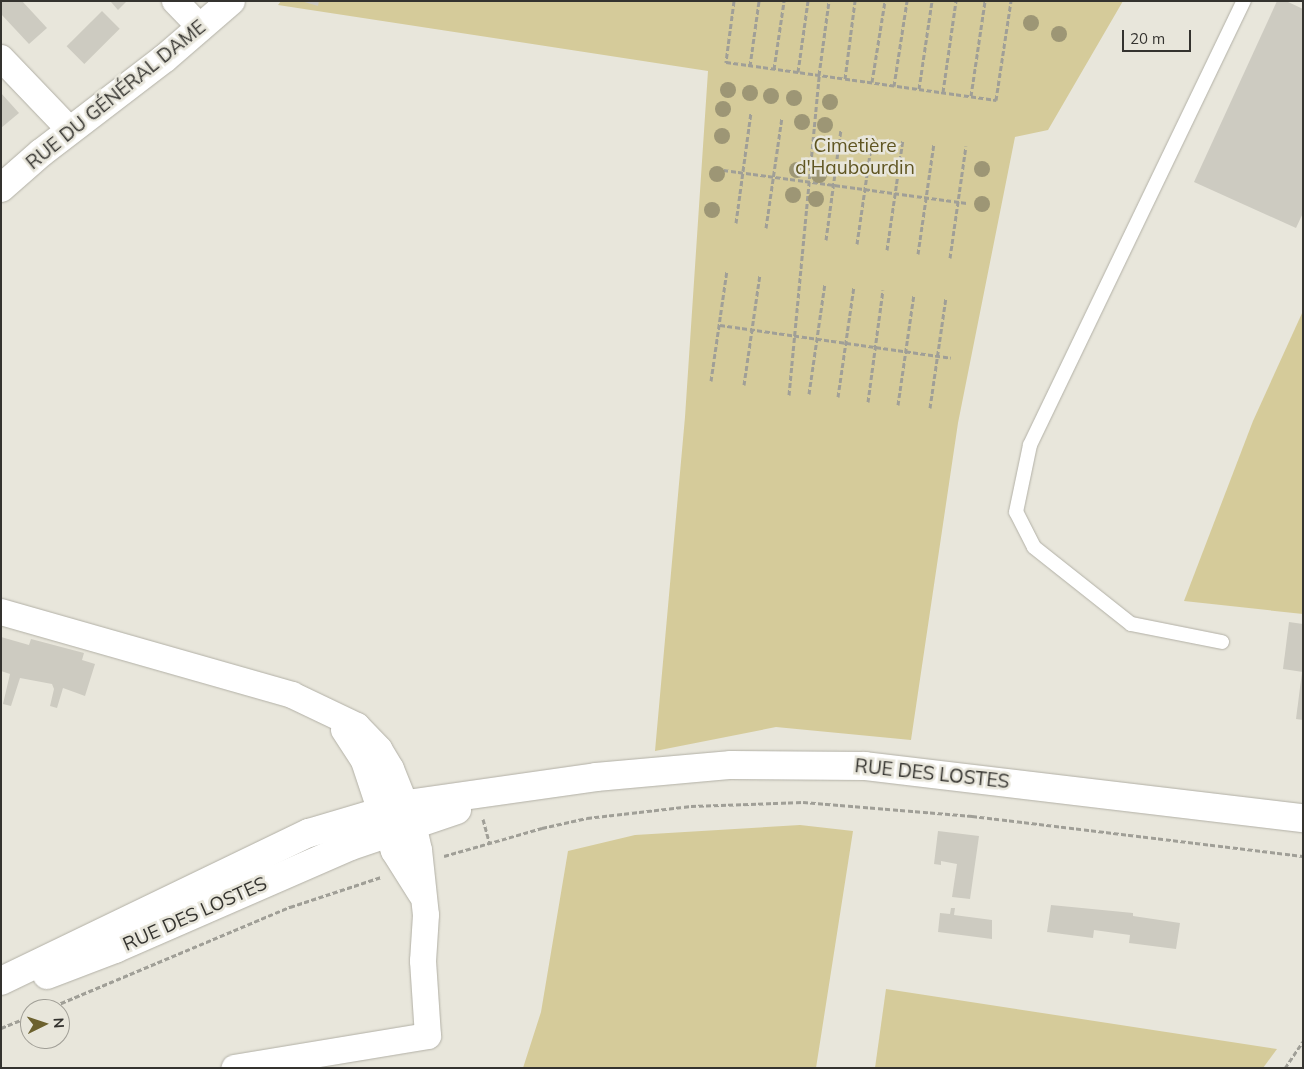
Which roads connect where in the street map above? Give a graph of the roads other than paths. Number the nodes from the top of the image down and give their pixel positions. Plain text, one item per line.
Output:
1 (175, 1) edge
2 (231, 1) edge
3 (1244, 1) edge
4 (200, 28) junction
5 (1, 58) edge
6 (70, 130) junction
7 (1, 188) edge
8 (1, 612) edge
9 (1222, 642) dead end
10 (322, 708) junction
11 (410, 814) junction
12 (1303, 818) edge
13 (384, 822) junction
14 (412, 867) junction
15 (1, 981) edge
16 (1, 991) edge
17 (235, 1068) edge

1 - 4 street
2 - 4 main road, RUE DU GÉNÉRAL DAME
3 - 9 lane
4 - 6 main road, RUE DU GÉNÉRAL DAME
5 - 6 street
6 - 7 main road, RUE DU GÉNÉRAL DAME
8 - 10 street
10 - 11 street
10 - 13 street
11 - 12 main road, RUE DES LOSTES
11 - 13 main road, RUE DES LOSTES
11 - 14 street
13 - 14 street
13 - 15 main road, RUE DES LOSTES
13 - 16 main road, RUE DES LOSTES
14 - 17 street

